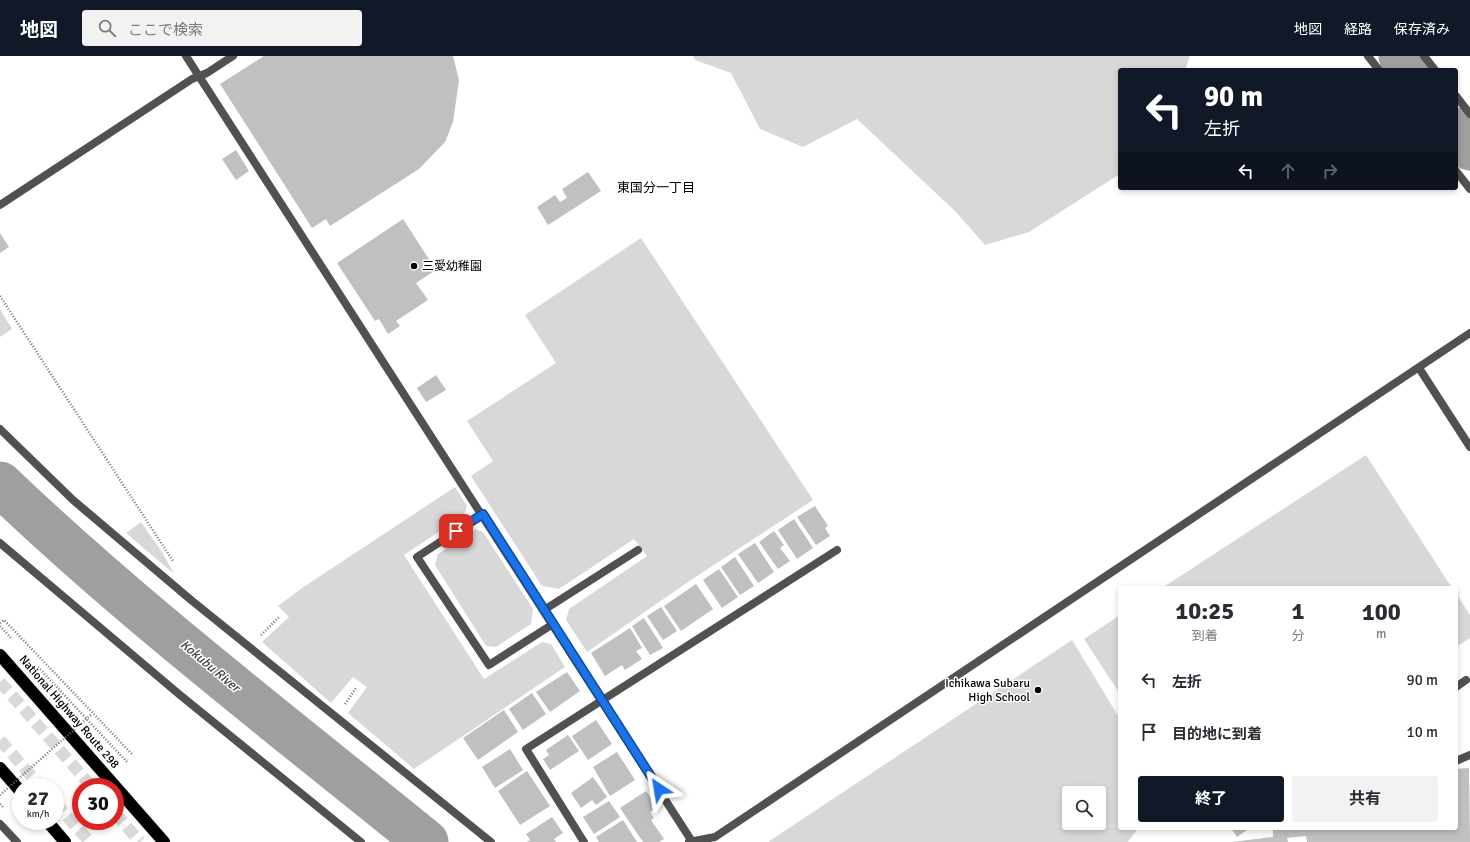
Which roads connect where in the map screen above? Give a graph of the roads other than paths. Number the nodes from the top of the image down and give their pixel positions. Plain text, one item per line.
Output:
1 (186, 56) edge
2 (233, 56) edge
3 (1368, 56) edge
4 (1424, 56) edge
5 (1377, 68) edge
6 (1434, 68) edge
7 (199, 76) junction
8 (1458, 99) edge
9 (1470, 114) edge
10 (1458, 174) edge
11 (1470, 189) edge
12 (0, 205) edge
13 (1470, 333) edge
14 (1419, 368) junction
15 (0, 430) edge
16 (1470, 447) edge
17 (483, 514) junction
18 (0, 543) edge
19 (638, 550) dead end
20 (837, 550) dead end
21 (544, 610) junction
22 (553, 624) junction
23 (0, 655) edge
24 (1466, 680) dead end
25 (1458, 686) edge
26 (602, 700) junction
27 (1470, 755) edge
28 (1458, 760) edge
29 (0, 768) edge
30 (12, 782) edge
31 (0, 824) edge
32 (55, 830) edge
33 (690, 841) edge
34 (704, 841) edge
35 (17, 842) edge
36 (65, 842) edge
37 (164, 842) edge
38 (361, 842) edge
39 (491, 842) edge
40 (584, 842) edge

1 - 7 street
2 - 7 street
3 - 5 street
4 - 6 street
7 - 12 street
7 - 17 street
8 - 9 street
10 - 11 street
13 - 14 street
14 - 16 street
14 - 34 street
15 - 39 street
17 - 21 street
17 - 22 street
18 - 38 street
19 - 21 street
20 - 26 street
21 - 22 street
22 - 26 street
23 - 37 highway, National Highway Route 298
24 - 25 street
26 - 33 street
26 - 40 street
27 - 28 street
29 - 30 highway
31 - 35 street
32 - 36 highway
33 - 34 street

